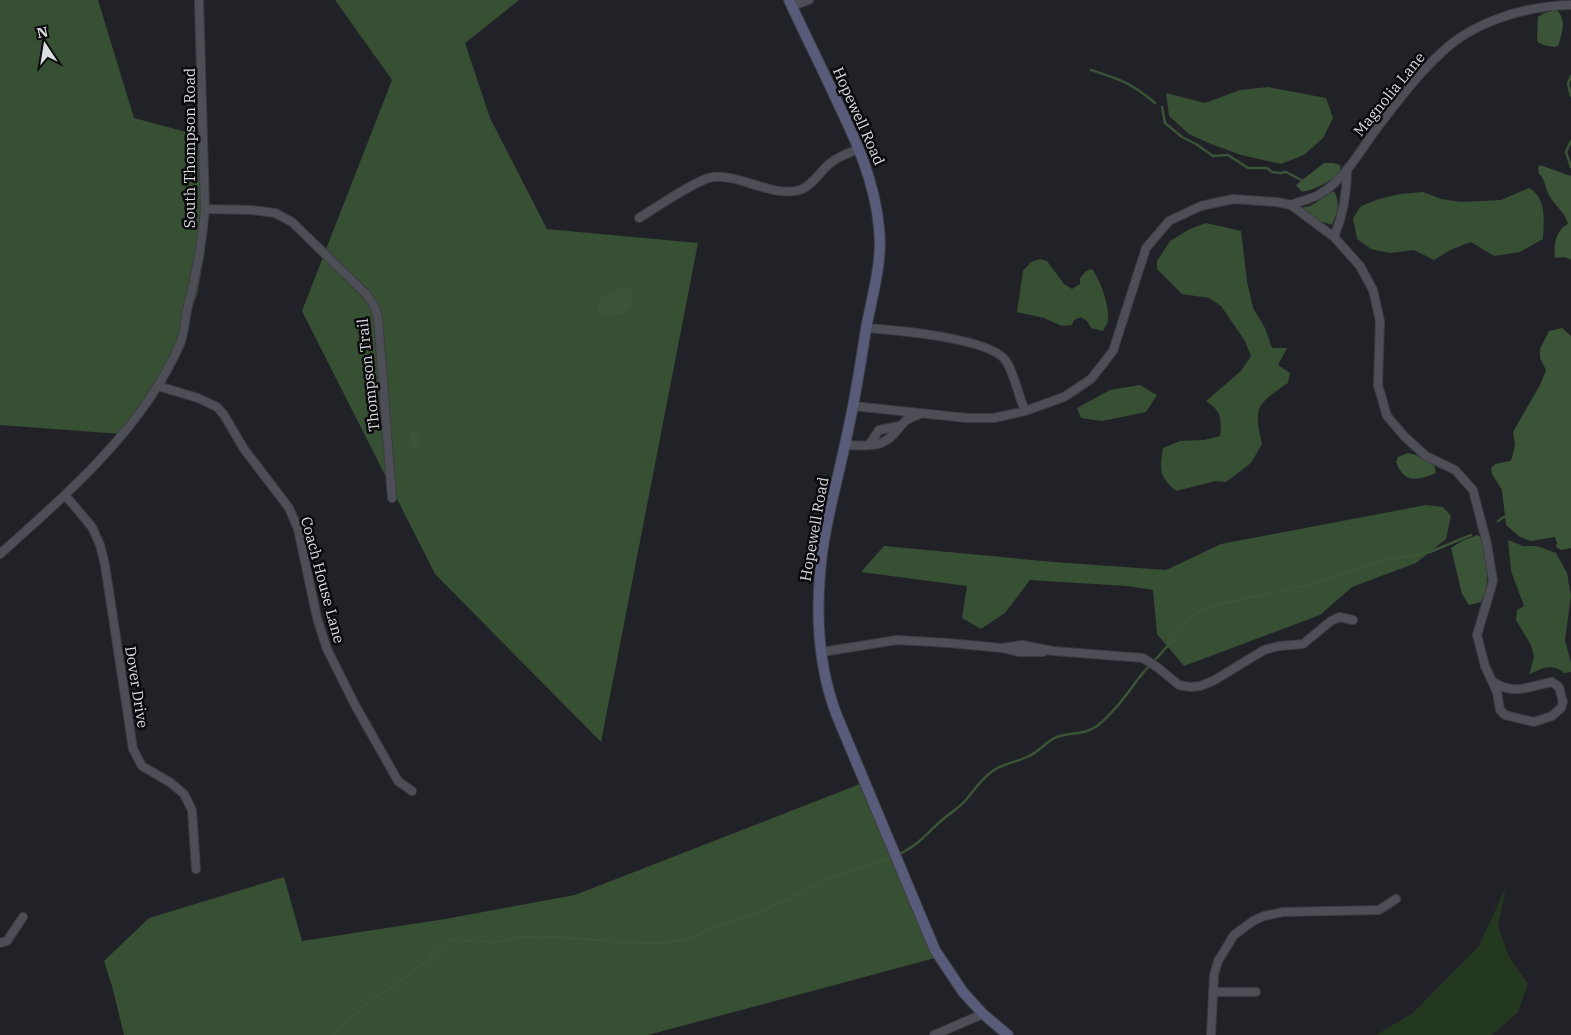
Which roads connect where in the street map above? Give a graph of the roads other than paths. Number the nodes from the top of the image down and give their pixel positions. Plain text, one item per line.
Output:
1 (199, 0) edge
2 (809, 0) edge
3 (790, 3) edge
4 (1571, 5) edge
5 (859, 148) junction
6 (1347, 170) junction
7 (1291, 205) junction
8 (204, 209) junction
9 (639, 218) dead end
10 (1334, 237) junction
11 (866, 328) junction
12 (158, 386) junction
13 (853, 406) junction
14 (1025, 411) junction
15 (925, 414) junction
16 (899, 426) junction
17 (845, 445) junction
18 (869, 445) junction
19 (64, 495) junction
20 (392, 498) dead end
21 (0, 554) edge
22 (1353, 620) dead end
23 (822, 652) junction
24 (1493, 682) junction
25 (412, 792) dead end
26 (196, 870) dead end
27 (1396, 899) dead end
28 (23, 917) dead end
29 (0, 943) edge
30 (1213, 992) junction
31 (1256, 992) dead end
32 (983, 1014) junction
33 (934, 1035) edge
34 (1008, 1035) edge
35 (1211, 1035) edge

1 - 8 street, South Thompson Road
2 - 3 street
3 - 5 street, Hopewell Road
4 - 6 street, Magnolia Lane
5 - 9 street
5 - 11 street, Hopewell Road
6 - 7 street, Magnolia Lane
6 - 10 street
7 - 10 street
7 - 14 street
8 - 12 street, South Thompson Road
8 - 20 street, Thompson Trail
10 - 24 street
11 - 13 street, Hopewell Road
11 - 14 street
12 - 19 street, South Thompson Road
12 - 25 street, Coach House Lane
13 - 15 street
13 - 17 street, Hopewell Road
14 - 15 street
15 - 16 street
16 - 18 street
16 - 18 street
17 - 18 street
17 - 23 street, Hopewell Road
19 - 21 street, South Thompson Road
19 - 26 street, Dover Drive
22 - 23 street
23 - 32 street, Hopewell Road
24 - 24 street
27 - 30 street
28 - 29 street
30 - 31 street
30 - 35 street
32 - 33 street
32 - 34 street, Hopewell Road

